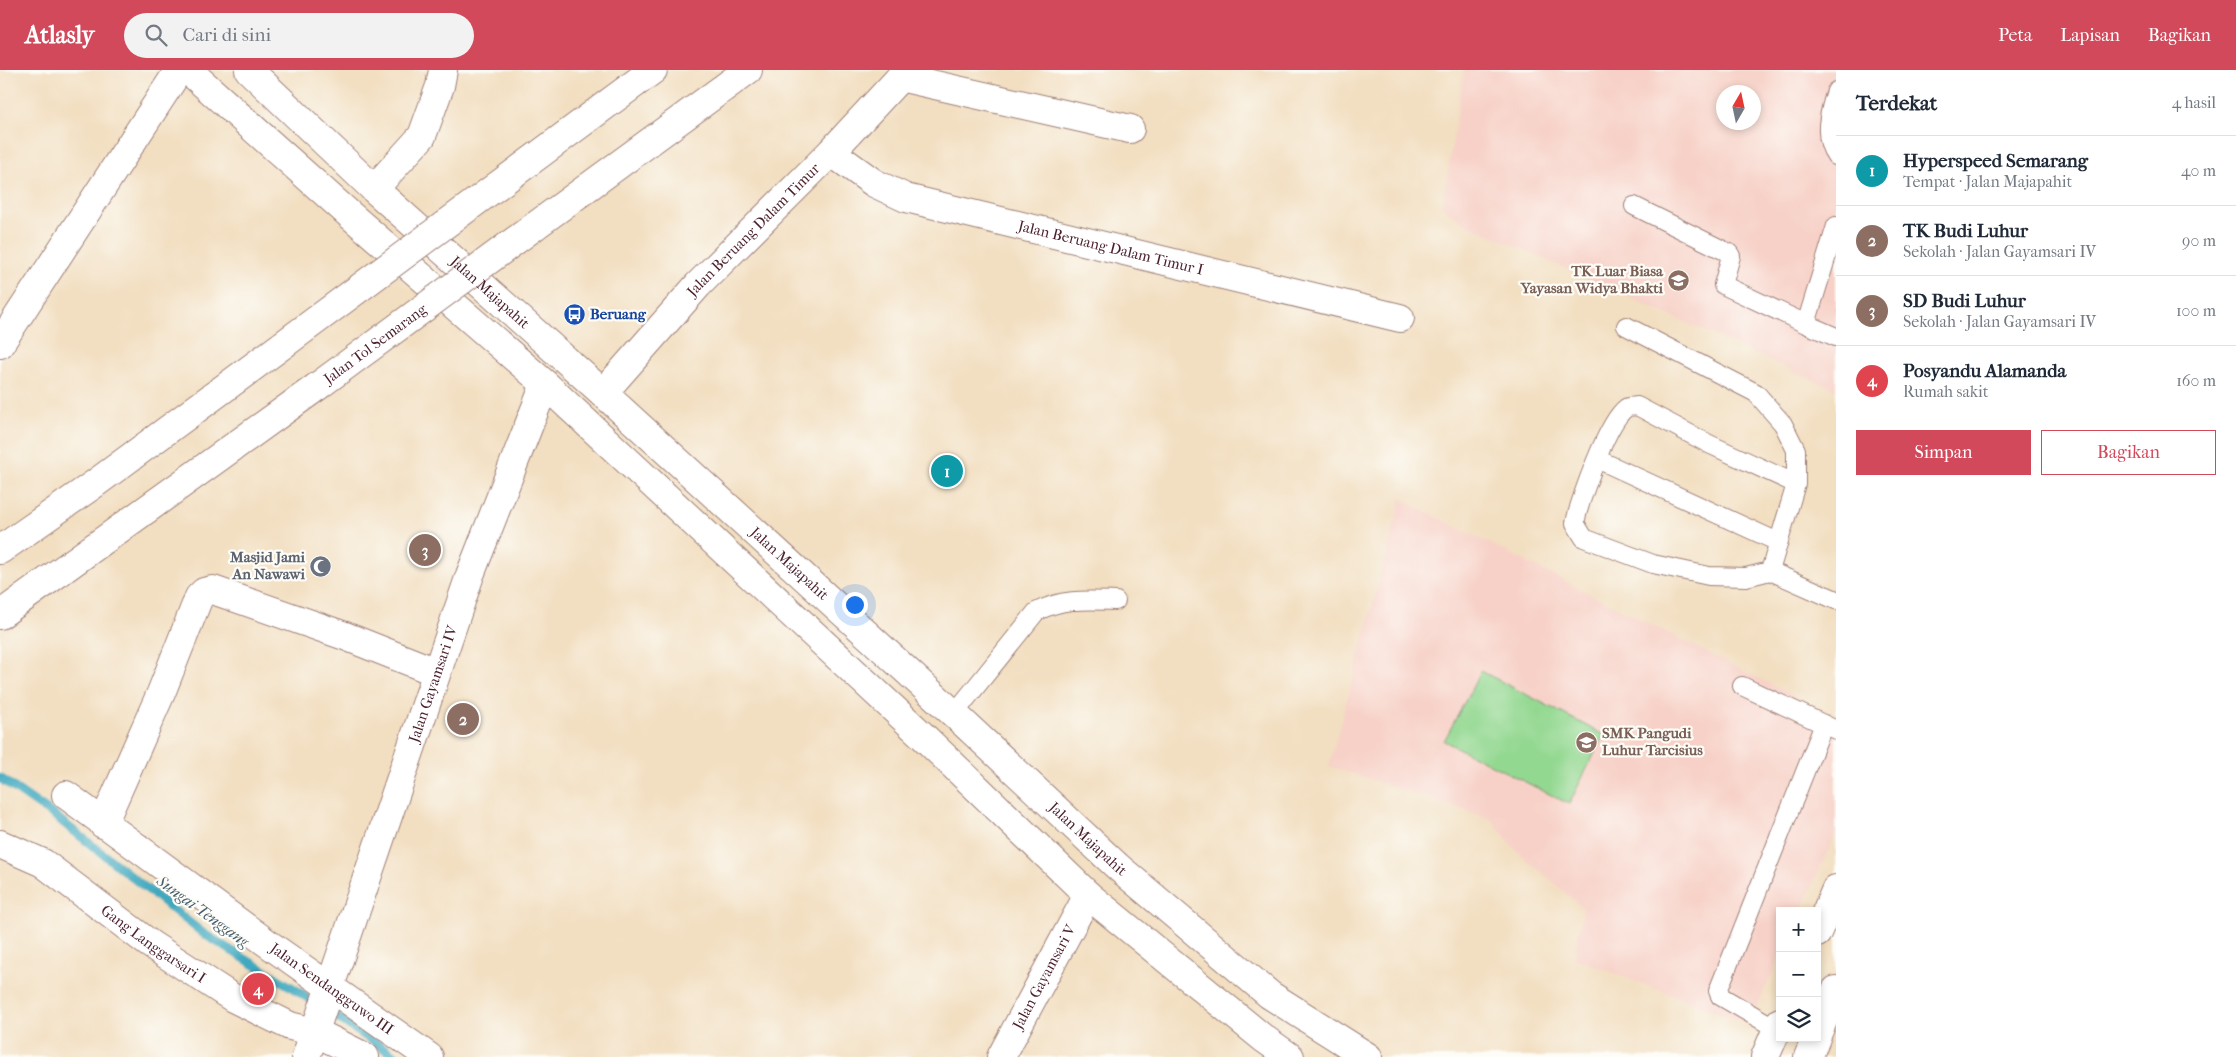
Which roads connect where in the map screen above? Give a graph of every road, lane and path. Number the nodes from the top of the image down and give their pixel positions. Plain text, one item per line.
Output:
1 (179, 70) edge
2 (188, 70) edge
3 (248, 70) edge
4 (443, 70) edge
5 (653, 70) edge
6 (748, 70) edge
7 (903, 74) edge
8 (1836, 91) edge
9 (1130, 129) dead end
10 (831, 152) junction
11 (1836, 156) edge
12 (374, 189) junction
13 (1634, 206) dead end
14 (1836, 226) edge
15 (1400, 318) dead end
16 (1806, 324) junction
17 (1626, 326) dead end
18 (1836, 337) edge
19 (0, 344) edge
20 (545, 384) junction
21 (603, 392) junction
22 (1597, 459) junction
23 (1796, 484) junction
24 (1778, 542) junction
25 (0, 550) edge
26 (1770, 571) junction
27 (1836, 600) edge
28 (1116, 601) dead end
29 (0, 615) edge
30 (436, 672) junction
31 (1742, 686) dead end
32 (954, 714) junction
33 (1830, 727) edge
34 (66, 795) dead end
35 (103, 824) junction
36 (0, 844) edge
37 (1836, 889) edge
38 (1088, 895) junction
39 (1821, 924) edge
40 (1836, 990) edge
41 (320, 1017) edge
42 (1776, 1024) edge
43 (1821, 1027) edge
44 (1776, 1030) edge
45 (1815, 1042) edge
46 (365, 1057) edge
47 (429, 1057) edge
48 (1001, 1057) edge
49 (1290, 1057) edge
50 (1368, 1057) edge
51 (1766, 1057) edge
52 (1808, 1057) edge

1 - 19 main road
2 - 20 main road
3 - 12 main road, Jalan Majapahit
4 - 12 main road
5 - 25 main road, bridge
6 - 29 main road, Jalan Tol Semarang, bridge
7 - 9 main road
7 - 10 main road, Jalan Beruang Dalam Timur
8 - 11 lane
10 - 15 main road, Jalan Beruang Dalam Timur I
10 - 21 main road, Jalan Beruang Dalam Timur
12 - 21 main road, Jalan Majapahit
13 - 16 lane
14 - 16 lane
16 - 18 lane
17 - 23 lane
20 - 30 main road, Jalan Gayamsari IV
20 - 38 main road
21 - 32 main road, Jalan Majapahit
22 - 23 lane
22 - 24 lane
22 - 26 lane
23 - 24 lane
24 - 26 lane
26 - 27 lane
28 - 32 lane
30 - 35 main road
30 - 41 main road, Jalan Gayamsari IV
31 - 33 lane
32 - 50 main road, Jalan Majapahit
33 - 42 lane
34 - 35 main road, Jalan Sendangguwo III
35 - 41 main road, Jalan Sendangguwo III
36 - 41 main road, Gang Langgarsari I
37 - 39 main road
38 - 48 main road, Jalan Gayamsari V
38 - 49 main road
40 - 43 main road
41 - 46 main road
41 - 47 main road, Jalan Sendangguwo III
44 - 51 main road
45 - 52 main road

